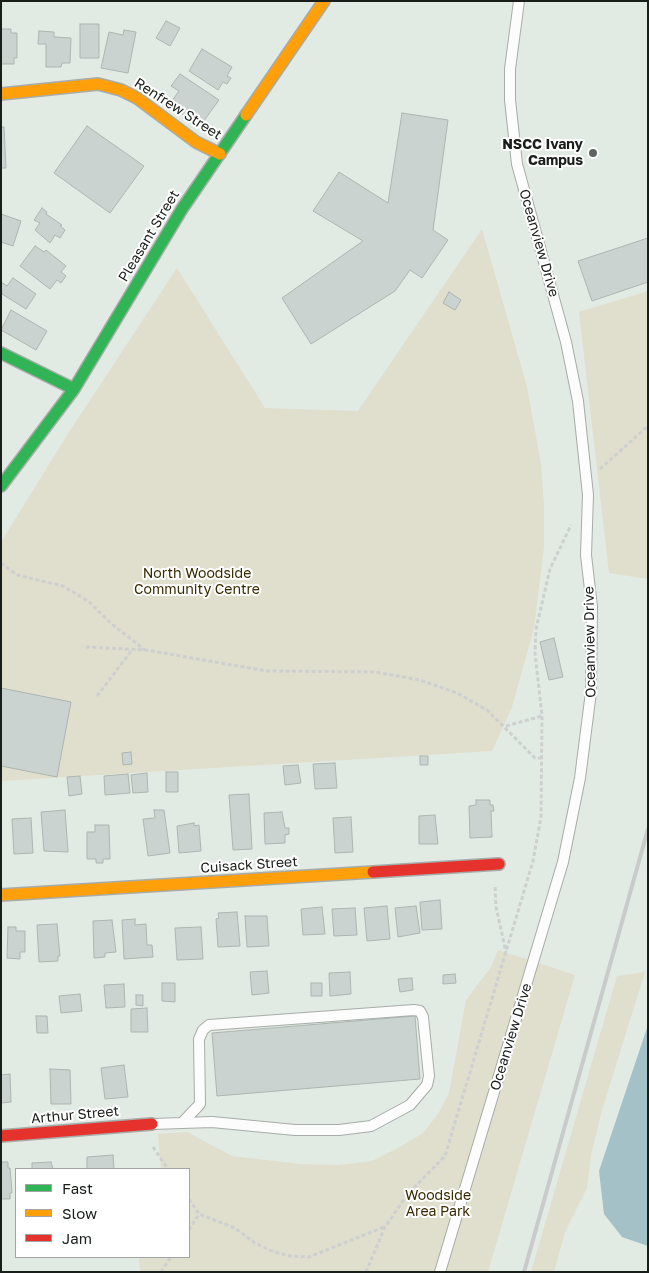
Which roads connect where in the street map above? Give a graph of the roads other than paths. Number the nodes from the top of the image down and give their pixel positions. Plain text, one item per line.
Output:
1 (324, 1) edge
2 (519, 1) edge
3 (1, 94) edge
4 (220, 154) junction
5 (1, 353) edge
6 (74, 389) junction
7 (1, 486) edge
8 (499, 864) road end
9 (1, 895) edge
10 (182, 1123) junction
11 (152, 1124) joint
12 (1, 1136) edge
13 (440, 1272) edge

1 - 4 street, Pleasant Street
2 - 13 lane, Oceanview Drive
3 - 4 street, Renfrew Street
4 - 6 street, Pleasant Street
5 - 6 street
6 - 7 street, Pleasant Street
8 - 9 street, Cuisack Street
10 - 10 lane
10 - 11 lane
11 - 12 street, Arthur Street

